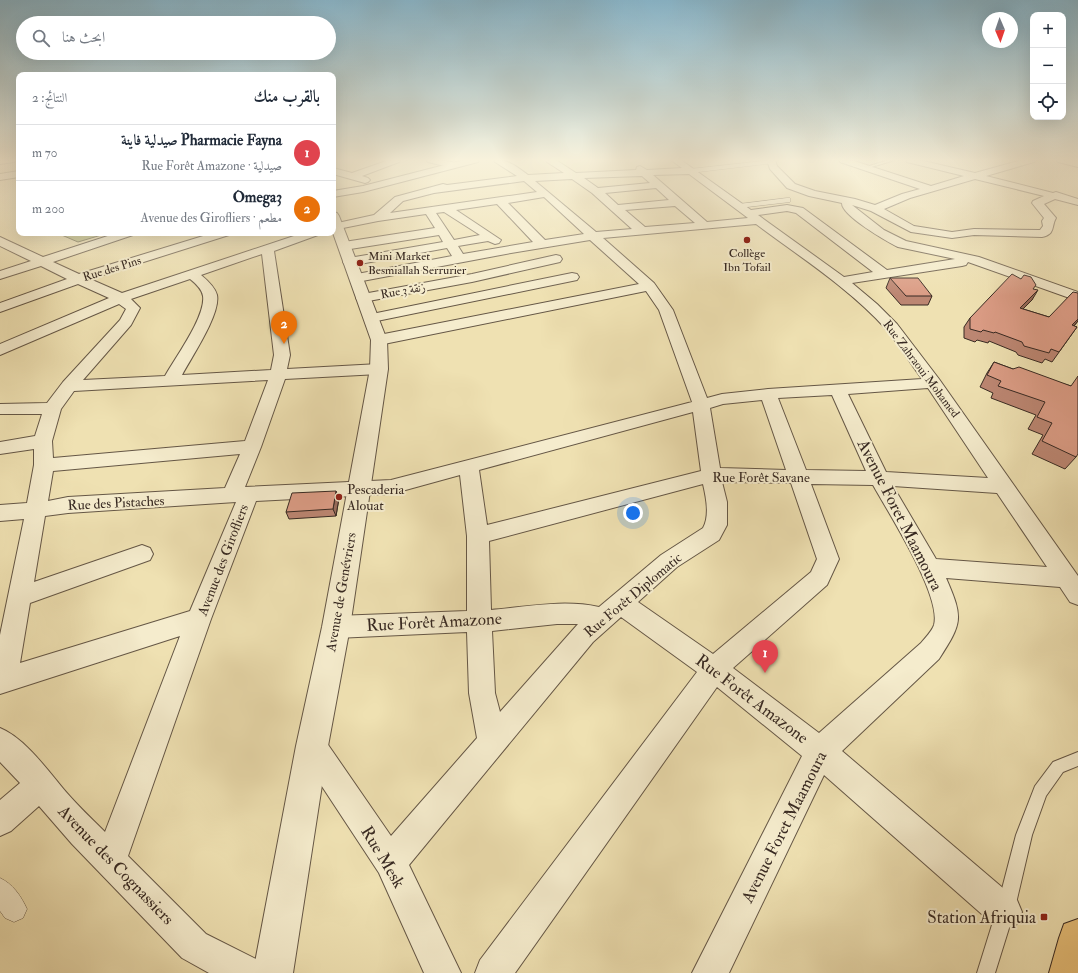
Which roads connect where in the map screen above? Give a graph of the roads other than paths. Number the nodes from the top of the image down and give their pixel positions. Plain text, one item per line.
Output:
1 (392, 205) edge
2 (465, 205) edge
3 (504, 205) edge
4 (558, 205) edge
5 (614, 205) edge
6 (644, 205) edge
7 (683, 205) edge
8 (738, 205) edge
9 (771, 205) edge
10 (847, 205) edge
11 (863, 205) edge
12 (884, 205) edge
13 (1040, 205) edge
14 (444, 208) junction
15 (617, 208) junction
16 (876, 209) junction
17 (429, 210) junction
18 (748, 213) junction
19 (378, 218) junction
20 (336, 223) edge
21 (703, 224) junction
22 (906, 226) junction
23 (336, 228) edge
24 (441, 230) junction
25 (875, 230) junction
26 (642, 231) junction
27 (119, 236) edge
28 (216, 236) edge
29 (305, 236) edge
30 (592, 236) junction
31 (489, 237) junction
32 (0, 241) edge
33 (542, 244) junction
34 (450, 245) junction
35 (344, 246) junction
36 (267, 248) junction
37 (511, 249) junction
38 (460, 259) junction
39 (556, 259) dead end
40 (976, 260) junction
41 (40, 261) junction
42 (349, 262) junction
43 (536, 264) junction
44 (192, 274) junction
45 (884, 274) junction
46 (0, 275) edge
47 (572, 277) dead end
48 (357, 278) junction
49 (472, 278) junction
50 (78, 279) junction
51 (841, 281) junction
52 (649, 286) junction
53 (484, 296) junction
54 (1078, 297) edge
55 (121, 298) junction
56 (363, 298) junction
57 (0, 308) edge
58 (500, 316) junction
59 (372, 318) junction
60 (379, 340) junction
61 (0, 350) edge
62 (380, 369) junction
63 (278, 375) junction
64 (170, 381) junction
65 (933, 383) junction
66 (69, 386) junction
67 (838, 390) junction
68 (768, 394) junction
69 (701, 404) junction
70 (52, 408) junction
71 (0, 409) edge
72 (43, 441) junction
73 (252, 447) junction
74 (0, 448) edge
75 (44, 465) junction
76 (469, 467) junction
77 (711, 475) junction
78 (799, 477) junction
79 (879, 478) junction
80 (1004, 486) junction
81 (359, 488) junction
82 (240, 495) junction
83 (36, 510) junction
84 (0, 513) edge
85 (478, 536) junction
86 (142, 554) dead end
87 (930, 568) junction
88 (1072, 587) edge
89 (19, 597) junction
90 (612, 610) junction
91 (200, 619) junction
92 (479, 621) junction
93 (336, 627) junction
94 (714, 669) junction
95 (2, 681) edge
96 (492, 740) junction
97 (0, 742) edge
98 (312, 746) junction
99 (820, 752) junction
100 (1078, 759) edge
101 (42, 784) junction
102 (0, 820) edge
103 (110, 861) junction
104 (390, 862) junction
105 (1005, 912) junction
106 (1078, 938) edge
107 (245, 973) edge
108 (273, 973) edge
109 (444, 973) edge
110 (493, 973) edge
111 (710, 973) edge
112 (986, 973) edge
113 (1069, 973) edge

1 - 19 street
2 - 14 street
3 - 33 street
4 - 30 street, Rue Forêt Diplomatic
5 - 15 street
6 - 15 street
7 - 21 street
8 - 18 street, Rue Zahraoui Mohamed
9 - 18 street
10 - 25 street
11 - 16 street
12 - 16 street
13 - 22 street
14 - 17 street
14 - 31 street
15 - 26 street
16 - 22 street
17 - 19 street
17 - 24 street
18 - 21 street
18 - 45 street
18 - 51 street, Rue Zahraoui Mohamed
19 - 20 street
21 - 26 street
22 - 25 street
23 - 35 street, Avenue de Genévriers
24 - 34 street
24 - 35 street
25 - 40 street
26 - 30 street
27 - 41 street
28 - 50 street, Rue des Pins
29 - 36 street
30 - 33 street
30 - 52 street, Rue Forêt Diplomatic
31 - 34 street
31 - 37 street
32 - 41 street
33 - 37 street
34 - 38 street
34 - 42 street
35 - 42 street, Avenue de Genévriers
36 - 44 street
36 - 63 street, Avenue des Girofliers
37 - 38 street
37 - 43 street
38 - 48 street
38 - 49 street
39 - 43 street, Rue 3 زنقة
40 - 45 street
40 - 54 street
41 - 46 street
41 - 50 street
42 - 48 street, Avenue de Genévriers
43 - 49 street, Rue 3 زنقة
44 - 55 street
44 - 64 street
45 - 51 street
47 - 53 street
48 - 56 street, Avenue de Genévriers
49 - 53 street
49 - 56 street, Rue 3 زنقة
50 - 55 street
50 - 57 street, Rue des Pins
51 - 65 street, Rue Zahraoui Mohamed
52 - 58 street
52 - 69 street, Rue Forêt Diplomatic
53 - 58 street
53 - 59 street
55 - 61 street
55 - 66 street
56 - 59 street, Avenue de Genévriers
58 - 60 street
59 - 60 street, Avenue de Genévriers
60 - 62 street, Avenue de Genévriers
62 - 63 street
62 - 81 street, Avenue de Genévriers
63 - 64 street
63 - 73 street, Avenue des Girofliers
64 - 66 street
65 - 67 street, Rue des Pistaches
65 - 80 street, Rue Zahraoui Mohamed
66 - 70 street
67 - 68 street, Rue des Pistaches
67 - 79 street, Avenue Foret Maamoura
68 - 69 street, Rue des Pistaches
68 - 78 street
69 - 76 street, Rue des Pistaches
69 - 77 street, Rue Forêt Diplomatic
70 - 71 street
70 - 72 street
72 - 74 street
72 - 75 street
73 - 75 street
73 - 82 street, Avenue des Girofliers
75 - 83 street
76 - 81 street, Rue des Pistaches
76 - 85 street
77 - 78 street, Rue Forêt Savane
77 - 85 street, Rue Forêt Savane
77 - 90 street, Rue Forêt Diplomatic
78 - 79 street, Rue Forêt Savane
78 - 94 street
79 - 80 street, Rue Forêt Savane
79 - 87 street, Avenue Foret Maamoura
80 - 88 street, Rue Zahraoui Mohamed
81 - 82 street, Rue des Pistaches
81 - 93 street, Avenue de Genévriers
82 - 83 street, Rue des Pistaches
82 - 91 street, Avenue des Girofliers
83 - 84 street, Rue des Pistaches
83 - 89 street
85 - 92 street
86 - 89 street
87 - 88 street
87 - 99 street, Avenue Foret Maamoura
89 - 95 street
90 - 92 street, Rue Forêt Amazone
90 - 94 street, Rue Forêt Amazone
90 - 96 street, Rue Forêt Diplomatic
91 - 95 street
91 - 103 street, Avenue des Girofliers
92 - 93 street, Rue Forêt Amazone
92 - 96 street
93 - 98 street, Avenue de Genévriers
94 - 99 street, Rue Forêt Amazone
94 - 110 street
96 - 104 street, Rue Forêt Diplomatic
97 - 101 street, Avenue des Cognassiers
98 - 104 street, Rue Mesk
98 - 108 street, Avenue de Genévriers
99 - 105 street, Rue Forêt Amazone
99 - 111 street, Avenue Foret Maamoura
100 - 105 lane
101 - 102 street
101 - 103 street, Avenue des Cognassiers
103 - 107 street, Avenue des Cognassiers
104 - 109 street, Rue Mesk
105 - 112 lane
106 - 113 main road

